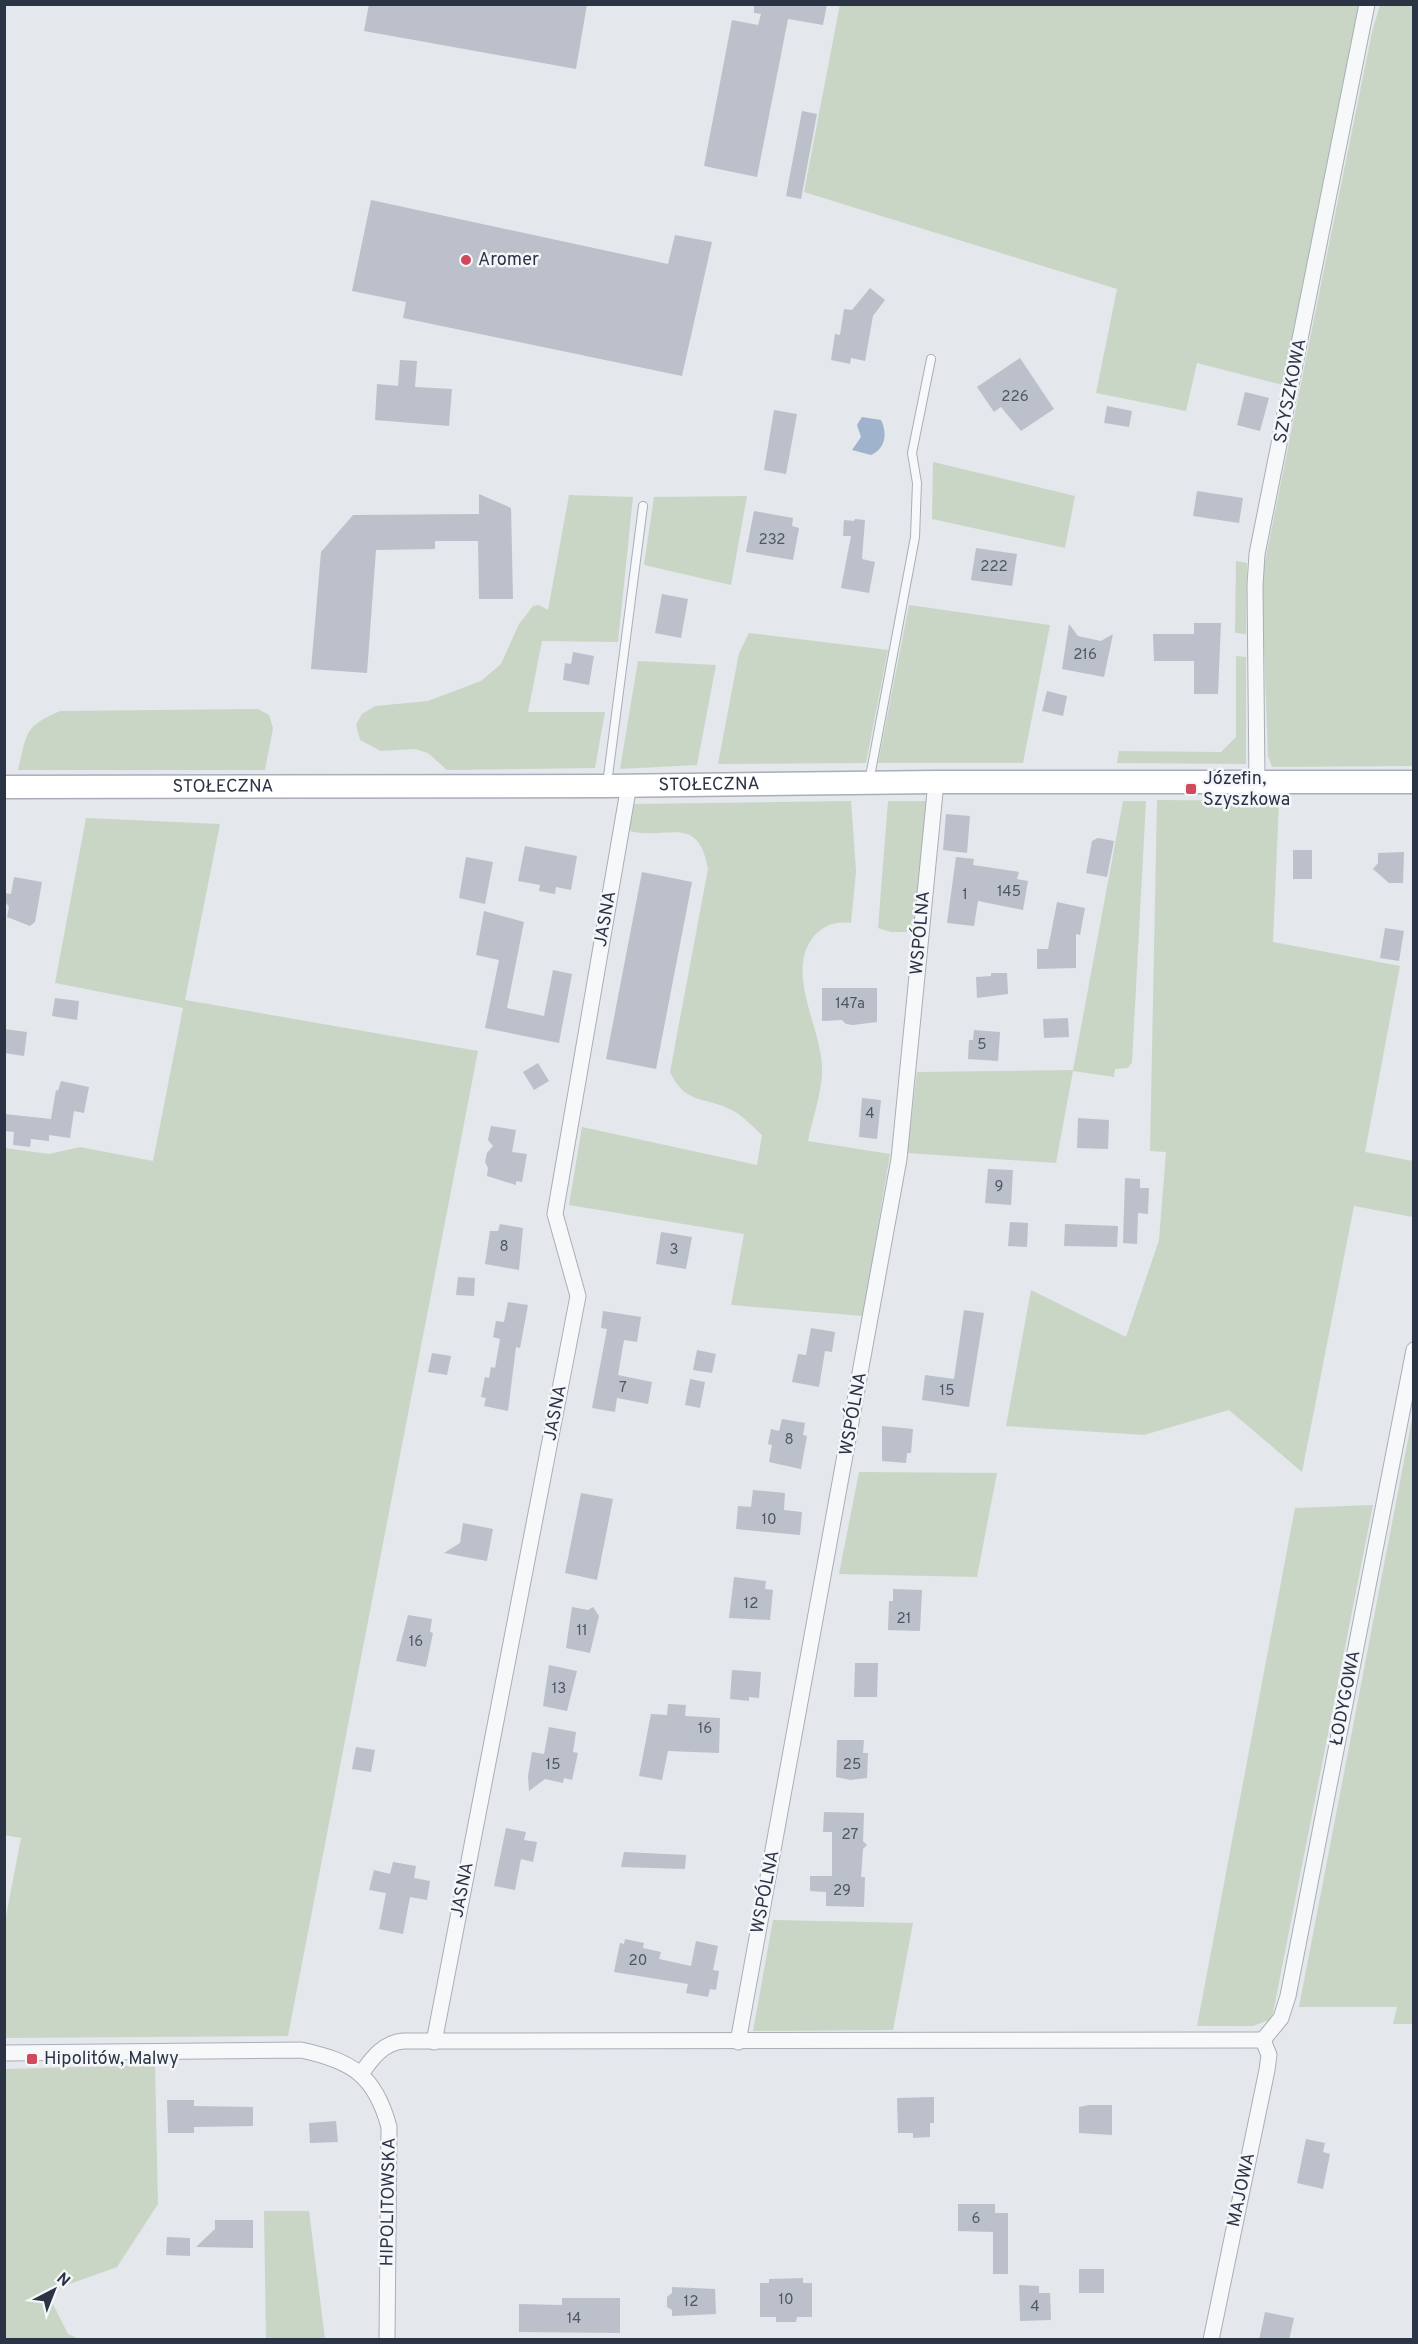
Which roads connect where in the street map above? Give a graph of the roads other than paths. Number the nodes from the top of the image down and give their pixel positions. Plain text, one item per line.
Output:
1 (1367, 4) edge
2 (931, 359) dead end
3 (643, 506) dead end
4 (1257, 781) junction
5 (936, 782) junction
6 (1413, 782) edge
7 (869, 783) junction
8 (629, 785) junction
9 (607, 786) junction
10 (4, 787) edge
11 (1413, 1350) edge
12 (1263, 2040) junction
13 (434, 2042) junction
14 (738, 2042) junction
15 (4, 2053) edge
16 (361, 2074) junction
17 (387, 2340) edge
18 (1211, 2340) edge

1 - 4 street, SZYSZKOWA
2 - 7 lane
3 - 9 lane
4 - 5 street, STOŁECZNA
4 - 6 street, STOŁECZNA
5 - 7 street, STOŁECZNA
5 - 14 street, WSPÓLNA
7 - 8 street, STOŁECZNA
8 - 9 street, STOŁECZNA
8 - 13 street, JASNA
9 - 10 street, STOŁECZNA
11 - 12 street, ŁODYGOWA
12 - 14 street
12 - 18 street, MAJOWA
13 - 14 street
13 - 16 street
15 - 16 street, HIPOLITOWSKA
16 - 17 street, HIPOLITOWSKA

